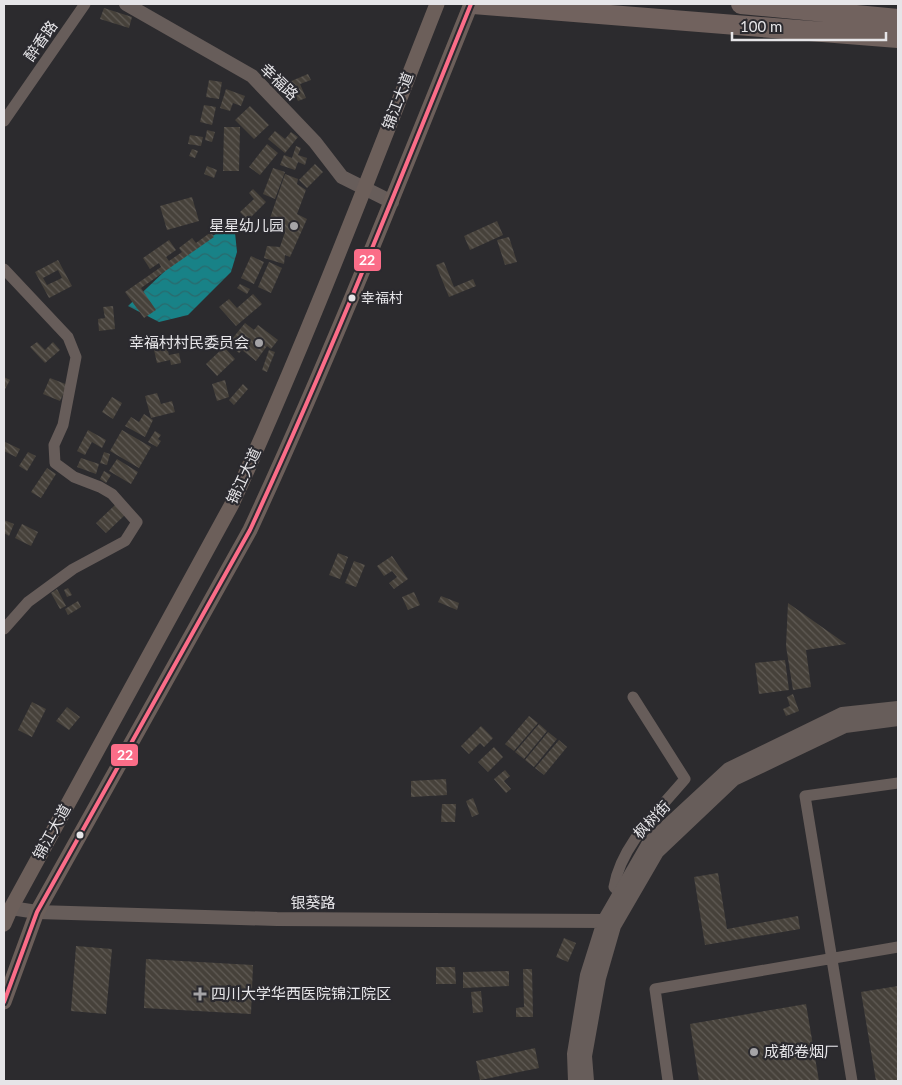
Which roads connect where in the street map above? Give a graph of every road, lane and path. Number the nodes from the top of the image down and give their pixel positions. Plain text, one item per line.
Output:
1 (85, 4) edge
2 (126, 4) edge
3 (437, 4) edge
4 (472, 4) edge
5 (742, 4) edge
6 (898, 19) edge
7 (898, 38) edge
8 (4, 121) edge
9 (364, 188) junction
10 (392, 202) junction
11 (4, 269) edge
12 (4, 630) edge
13 (633, 698) dead end
14 (898, 708) edge
15 (898, 719) edge
16 (898, 783) edge
17 (623, 896) junction
18 (7, 907) edge
19 (37, 912) junction
20 (609, 923) junction
21 (4, 924) edge
22 (898, 947) edge
23 (832, 958) junction
24 (4, 1002) edge
25 (575, 1081) edge
26 (587, 1081) edge
27 (668, 1081) edge
28 (852, 1081) edge

1 - 8 street, 醉香路
2 - 9 street, 幸福路
3 - 9 main road, 锦江大道
4 - 7 highway
4 - 10 main road, 锦江大道
5 - 6 highway
9 - 10 street, 幸福路
9 - 18 main road, 锦江大道
10 - 19 main road, 锦江大道
11 - 12 street
13 - 17 street
14 - 17 street, 枫树街
15 - 17 street, 枫树街
16 - 23 street
17 - 20 street, 枫树街
18 - 19 street, 银葵路
18 - 21 main road, 锦江大道
19 - 20 street, 银葵路
19 - 24 main road, 锦江大道
20 - 25 street, 枫树街
20 - 26 street, 枫树街
22 - 23 street
23 - 27 street
23 - 28 street

